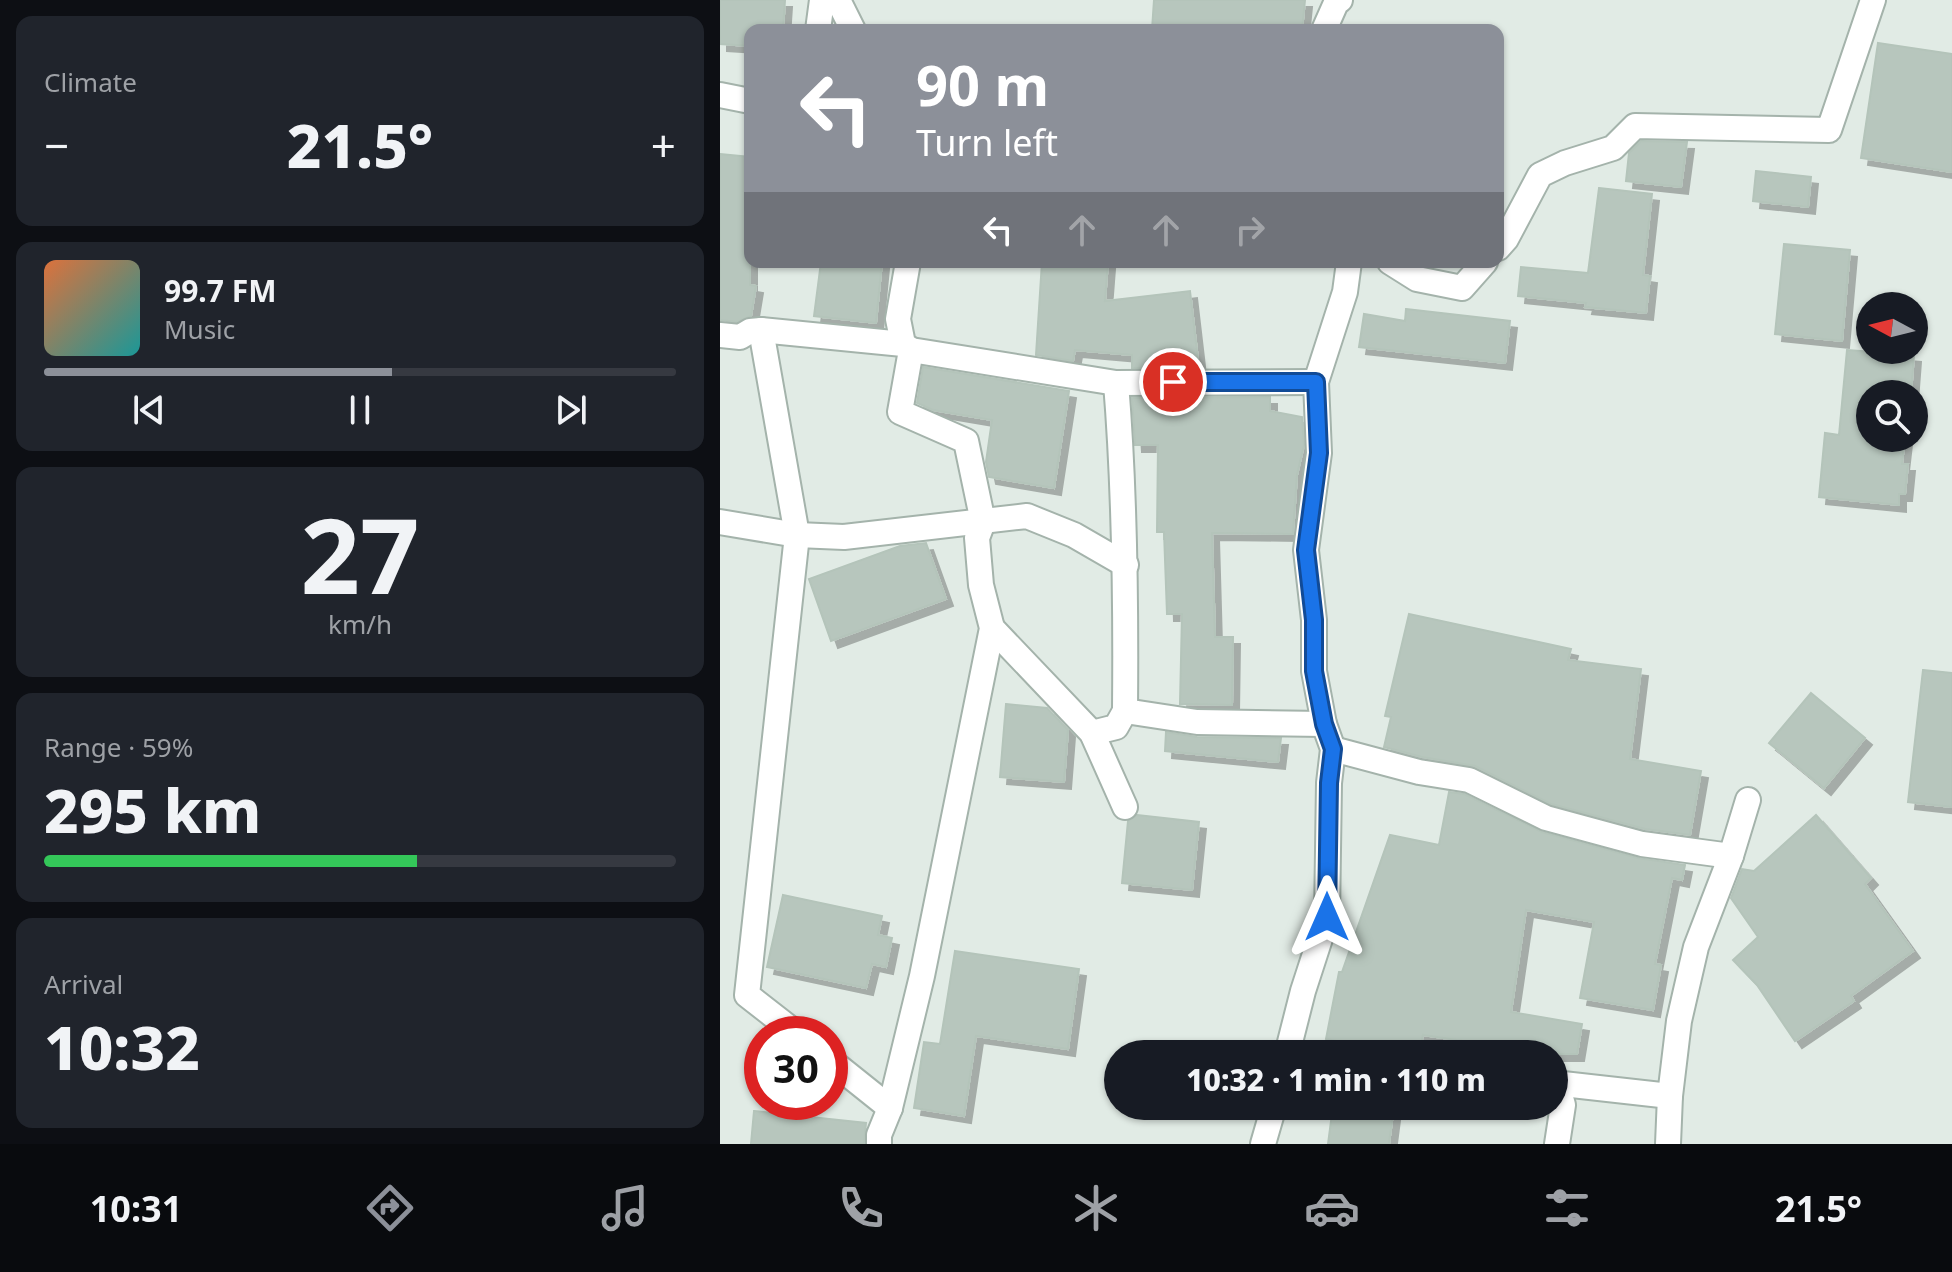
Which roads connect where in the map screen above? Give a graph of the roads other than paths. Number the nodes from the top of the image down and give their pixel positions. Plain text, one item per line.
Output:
1 (822, 0) edge
2 (838, 0) edge
3 (1319, 0) edge
4 (1340, 0) edge
5 (1873, 0) edge
6 (819, 24) edge
7 (850, 24) edge
8 (1324, 24) edge
9 (1327, 24) edge
10 (720, 95) edge
11 (744, 100) edge
12 (1504, 241) edge
13 (907, 268) edge
14 (1348, 268) edge
15 (1400, 268) edge
16 (1480, 268) edge
17 (761, 330) junction
18 (720, 335) edge
19 (907, 347) junction
20 (1316, 382) junction
21 (1116, 383) junction
22 (720, 522) edge
23 (983, 522) junction
24 (797, 535) junction
25 (1126, 565) junction
26 (992, 628) junction
27 (1125, 711) junction
28 (1324, 724) junction
29 (1092, 733) junction
30 (1333, 749) junction
31 (1748, 800) dead end
32 (1125, 807) dead end
33 (1731, 856) junction
34 (774, 1016) edge
35 (1291, 1040) edge
36 (848, 1074) edge
37 (1568, 1084) edge
38 (1670, 1096) junction
39 (890, 1108) junction
40 (1270, 1120) edge
41 (1561, 1120) edge
42 (879, 1144) edge
43 (1263, 1144) edge
44 (1557, 1144) edge
45 (1668, 1144) edge

1 - 6 street
2 - 7 street
3 - 8 street
4 - 9 street
5 - 12 street
10 - 11 street
13 - 19 street
14 - 20 street
15 - 16 street
17 - 18 street
17 - 19 street
17 - 24 street
19 - 21 street
19 - 23 street
20 - 21 street
20 - 28 street
21 - 25 street
22 - 24 street
23 - 24 street
23 - 25 street
23 - 26 street
24 - 34 street
25 - 27 street
26 - 29 street
26 - 39 street
27 - 28 street
27 - 29 street
28 - 30 street
29 - 32 street
30 - 33 street
30 - 35 street
31 - 33 street
33 - 38 street
36 - 39 street
37 - 38 street
38 - 45 street
39 - 42 street
40 - 43 street
41 - 44 street

